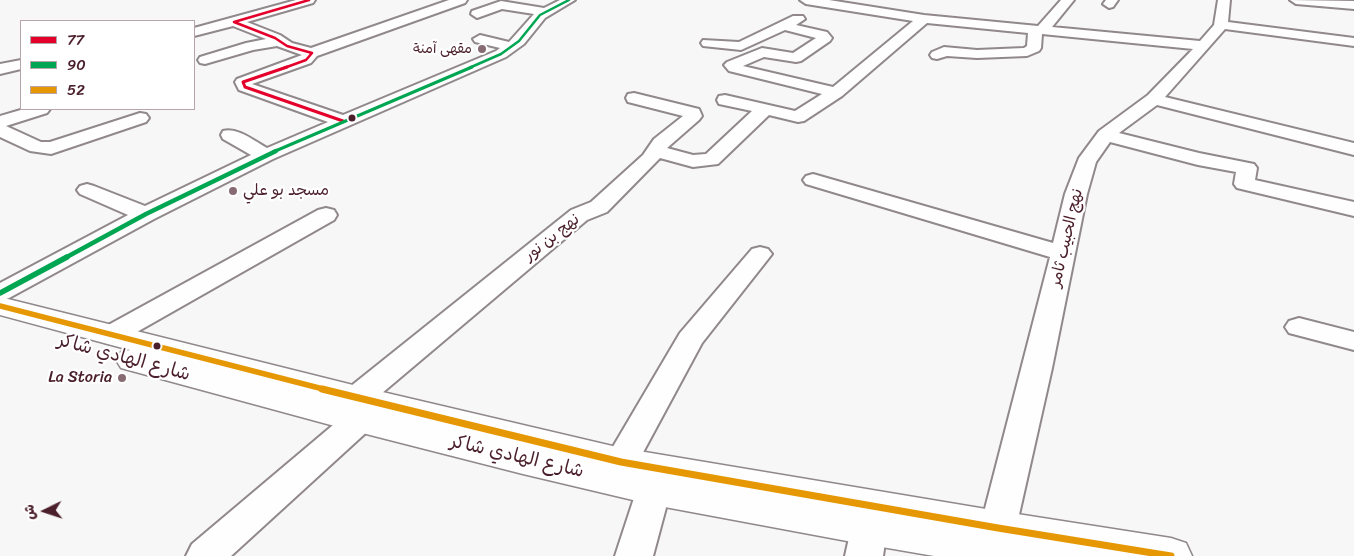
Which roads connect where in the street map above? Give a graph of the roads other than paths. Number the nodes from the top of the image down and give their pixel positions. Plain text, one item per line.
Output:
1 (309, 0) edge
2 (461, 0) edge
3 (569, 0) edge
4 (806, 0) edge
5 (1068, 0) edge
6 (1224, 0) edge
7 (1296, 0) edge
8 (827, 4) junction
9 (1354, 5) edge
10 (545, 12) junction
11 (477, 14) dead end
12 (924, 19) junction
13 (234, 22) junction
14 (1222, 25) junction
15 (783, 26) junction
16 (1039, 30) junction
17 (195, 32) edge
18 (1312, 37) junction
19 (1344, 38) edge
20 (480, 39) dead end
21 (278, 42) junction
22 (708, 42) dead end
23 (1204, 46) junction
24 (513, 47) junction
25 (1321, 52) dead end
26 (312, 53) junction
27 (938, 55) dead end
28 (205, 60) dead end
29 (20, 65) edge
30 (0, 69) edge
31 (836, 93) junction
32 (634, 98) dead end
33 (1154, 99) junction
34 (725, 100) dead end
35 (765, 109) junction
36 (37, 110) edge
37 (140, 118) dead end
38 (343, 121) junction
39 (0, 122) edge
40 (1354, 128) edge
41 (0, 130) edge
42 (230, 135) dead end
43 (1106, 136) junction
44 (1348, 148) edge
45 (654, 151) junction
46 (266, 155) junction
47 (813, 180) dead end
48 (87, 190) dead end
49 (1354, 209) edge
50 (146, 214) junction
51 (326, 215) dead end
52 (1062, 253) junction
53 (760, 254) dead end
54 (0, 293) edge
55 (0, 306) edge
56 (0, 324) edge
57 (1299, 327) dead end
58 (111, 335) junction
59 (1354, 340) edge
60 (351, 411) junction
61 (621, 462) junction
62 (659, 480) junction
63 (998, 538) junction
64 (866, 542) edge
65 (205, 556) edge
66 (634, 556) edge
67 (1041, 556) edge
68 (1171, 556) edge

1 - 13 street
2 - 26 street
3 - 10 street
4 - 8 street
5 - 16 street
6 - 14 street
7 - 9 street
8 - 12 street
8 - 15 street
10 - 11 street
10 - 24 street
12 - 16 street
12 - 31 street
13 - 17 street
13 - 21 street
14 - 18 street
14 - 23 street, نهج الحبيب ثامر
15 - 22 street
15 - 31 street
16 - 23 street
16 - 27 street
18 - 19 street
18 - 25 street
20 - 24 street
21 - 26 street
21 - 28 street
23 - 33 street, نهج الحبيب ثامر
24 - 38 street
26 - 38 street
29 - 30 street
31 - 35 street
32 - 45 street, نهج بن نور
33 - 43 street, نهج الحبيب ثامر
33 - 44 street
34 - 35 street
35 - 45 street
36 - 39 street
37 - 41 street
38 - 46 street
40 - 44 street
42 - 46 street
43 - 49 street
43 - 52 street, نهج الحبيب ثامر
45 - 60 street, نهج بن نور
46 - 50 street
47 - 52 street
48 - 50 street
50 - 54 street
51 - 58 street
52 - 63 street, نهج الحبيب ثامر
53 - 61 street
55 - 58 main road, شارع الهادي شاكر
56 - 60 main road, شارع الهادي شاكر
57 - 59 street
58 - 60 main road, شارع الهادي شاكر
60 - 61 main road, شارع الهادي شاكر
60 - 62 main road, شارع الهادي شاكر
60 - 65 street, نهج بن نور
61 - 62 main road, شارع الهادي شاكر
62 - 63 main road, شارع الهادي شاكر
62 - 64 main road, شارع الهادي شاكر
62 - 66 street
63 - 64 main road, شارع الهادي شاكر
63 - 67 main road, شارع الهادي شاكر
63 - 68 main road, شارع الهادي شاكر

